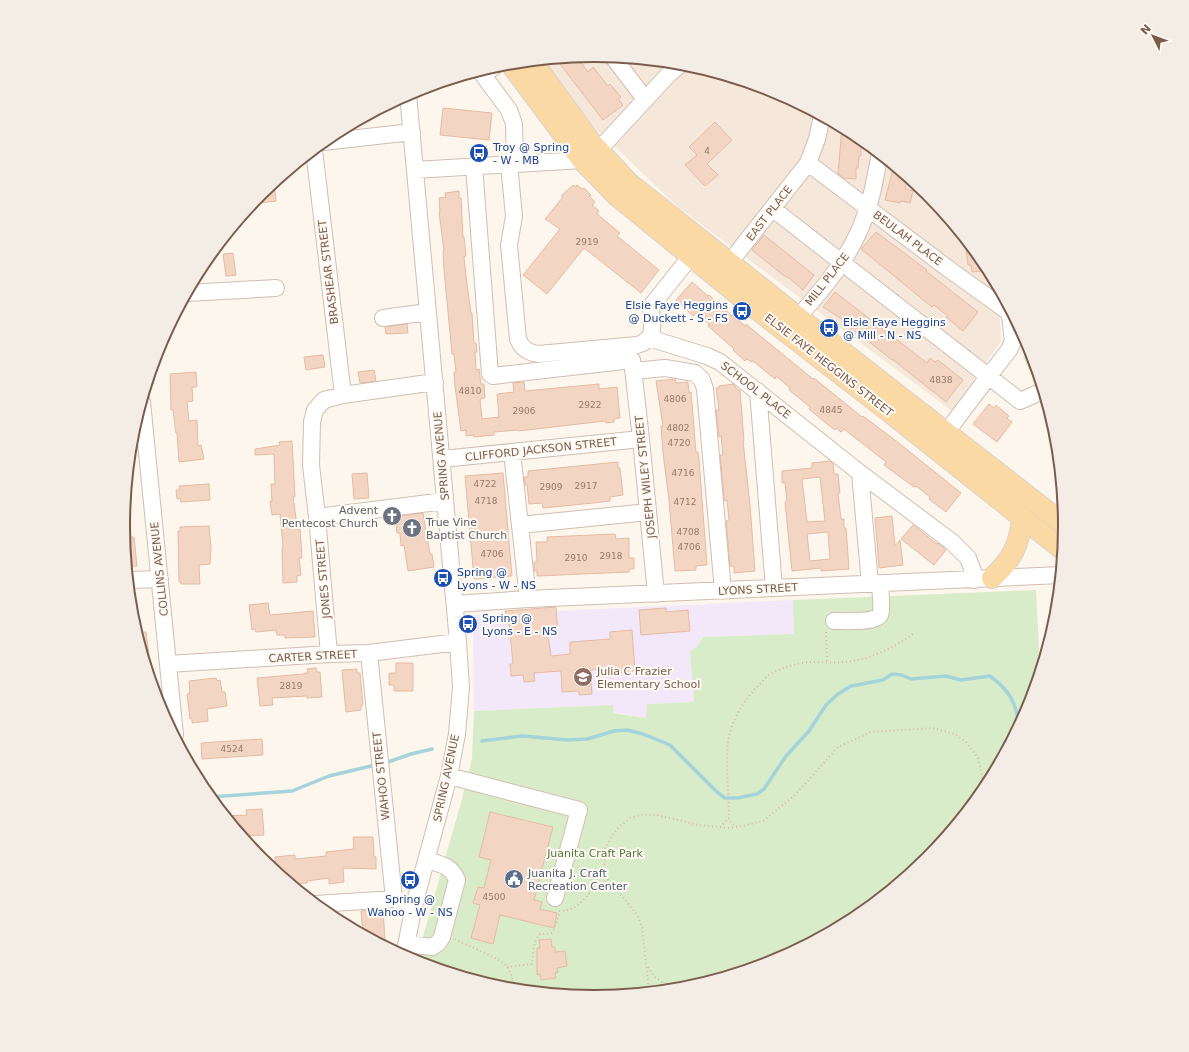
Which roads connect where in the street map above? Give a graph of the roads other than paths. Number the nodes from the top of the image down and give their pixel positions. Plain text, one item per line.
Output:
1 (617, 63) edge
2 (535, 66) edge
3 (515, 69) edge
4 (675, 69) edge
5 (488, 75) edge
6 (645, 99) junction
7 (409, 101) edge
8 (821, 121) edge
9 (412, 132) junction
10 (336, 141) edge
11 (590, 154) junction
12 (315, 156) edge
13 (879, 159) edge
14 (808, 163) junction
15 (512, 164) junction
16 (474, 166) junction
17 (415, 170) junction
18 (868, 208) junction
19 (772, 209) junction
20 (691, 256) junction
21 (730, 262) junction
22 (842, 264) junction
23 (276, 288) dead end
24 (194, 293) edge
25 (1002, 305) edge
26 (428, 312) junction
27 (383, 318) dead end
28 (1011, 320) edge
29 (791, 324) junction
30 (649, 338) junction
31 (632, 366) junction
32 (988, 377) junction
33 (435, 382) junction
34 (758, 391) junction
35 (1039, 393) edge
36 (343, 395) junction
37 (143, 416) edge
38 (947, 433) junction
39 (641, 439) junction
40 (935, 448) junction
41 (512, 452) junction
42 (442, 459) junction
43 (860, 472) junction
44 (445, 501) junction
45 (648, 512) junction
46 (317, 517) junction
47 (1022, 517) junction
48 (1058, 520) edge
49 (520, 525) junction
50 (1058, 546) edge
51 (1056, 575) edge
52 (160, 579) junction
53 (983, 579) junction
54 (133, 580) edge
55 (875, 584) junction
56 (774, 588) junction
57 (723, 591) junction
58 (656, 594) junction
59 (528, 599) junction
60 (454, 604) junction
61 (830, 625) road end
62 (458, 642) junction
63 (369, 653) junction
64 (329, 654) junction
65 (168, 664) junction
66 (169, 710) edge
67 (449, 776) junction
68 (427, 860) junction
69 (394, 899) junction
70 (325, 903) edge
71 (414, 905) junction
72 (557, 907) road end
73 (405, 950) edge

1 - 6 street
2 - 11 main road, ELSIE FAYE HEGGINS STREET
3 - 11 main road, ELSIE FAYE HEGGINS STREET
4 - 6 street
5 - 15 street
6 - 11 street
7 - 9 street, SPRING AVENUE
8 - 14 street, EAST PLACE
9 - 10 street
9 - 17 street, SPRING AVENUE
11 - 15 street
11 - 20 main road, ELSIE FAYE HEGGINS STREET
11 - 21 main road, ELSIE FAYE HEGGINS STREET
12 - 36 street, BRASHEAR STREET
13 - 18 street, MILL PLACE
14 - 18 street, BEULAH PLACE
14 - 19 street, EAST PLACE
15 - 16 street
15 - 30 street
16 - 17 street
16 - 31 street
17 - 26 street, SPRING AVENUE
18 - 22 street, MILL PLACE
18 - 25 street, BEULAH PLACE
19 - 21 street, EAST PLACE
19 - 22 street
20 - 29 main road, ELSIE FAYE HEGGINS STREET
20 - 30 street
21 - 29 main road, ELSIE FAYE HEGGINS STREET
22 - 29 street, MILL PLACE
22 - 32 street
23 - 24 street
26 - 27 street
26 - 33 street, SPRING AVENUE
28 - 32 street, BEULAH PLACE
29 - 38 main road, ELSIE FAYE HEGGINS STREET
29 - 40 main road, ELSIE FAYE HEGGINS STREET
30 - 34 street, SCHOOL PLACE
31 - 39 street, JOSEPH WILEY STREET
31 - 57 street
32 - 35 street
32 - 38 street, BEULAH PLACE
33 - 36 street
33 - 42 street, SPRING AVENUE
34 - 43 street, SCHOOL PLACE
34 - 56 street
36 - 46 street, JONES STREET
37 - 52 street, COLLINS AVENUE
38 - 40 street, BEULAH PLACE
38 - 48 main road, ELSIE FAYE HEGGINS STREET
39 - 41 street, CLIFFORD JACKSON STREET
39 - 45 street, JOSEPH WILEY STREET
40 - 47 main road, ELSIE FAYE HEGGINS STREET
41 - 42 street, CLIFFORD JACKSON STREET
41 - 49 street
42 - 44 street, SPRING AVENUE
43 - 53 street, SCHOOL PLACE
43 - 55 street
44 - 46 street
44 - 60 street, SPRING AVENUE
45 - 49 street
45 - 58 street, JOSEPH WILEY STREET
46 - 64 street, JONES STREET
47 - 50 main road, ELSIE FAYE HEGGINS STREET
47 - 53 main road
49 - 59 street
51 - 53 street, LYONS STREET
52 - 54 street
52 - 65 street, COLLINS AVENUE
53 - 55 street, LYONS STREET
55 - 56 street, LYONS STREET
55 - 61 street
56 - 57 street, LYONS STREET
57 - 58 street, LYONS STREET
58 - 59 street, LYONS STREET
59 - 60 street, LYONS STREET
60 - 62 street, SPRING AVENUE
62 - 63 street, CARTER STREET
62 - 67 street, SPRING AVENUE
63 - 64 street, CARTER STREET
63 - 69 street, WAHOO STREET
64 - 65 street, CARTER STREET
65 - 66 street, COLLINS AVENUE
67 - 68 street, SPRING AVENUE
67 - 72 street
68 - 71 street, SPRING AVENUE
68 - 73 street
69 - 70 street
69 - 71 street
71 - 73 street, SPRING AVENUE

